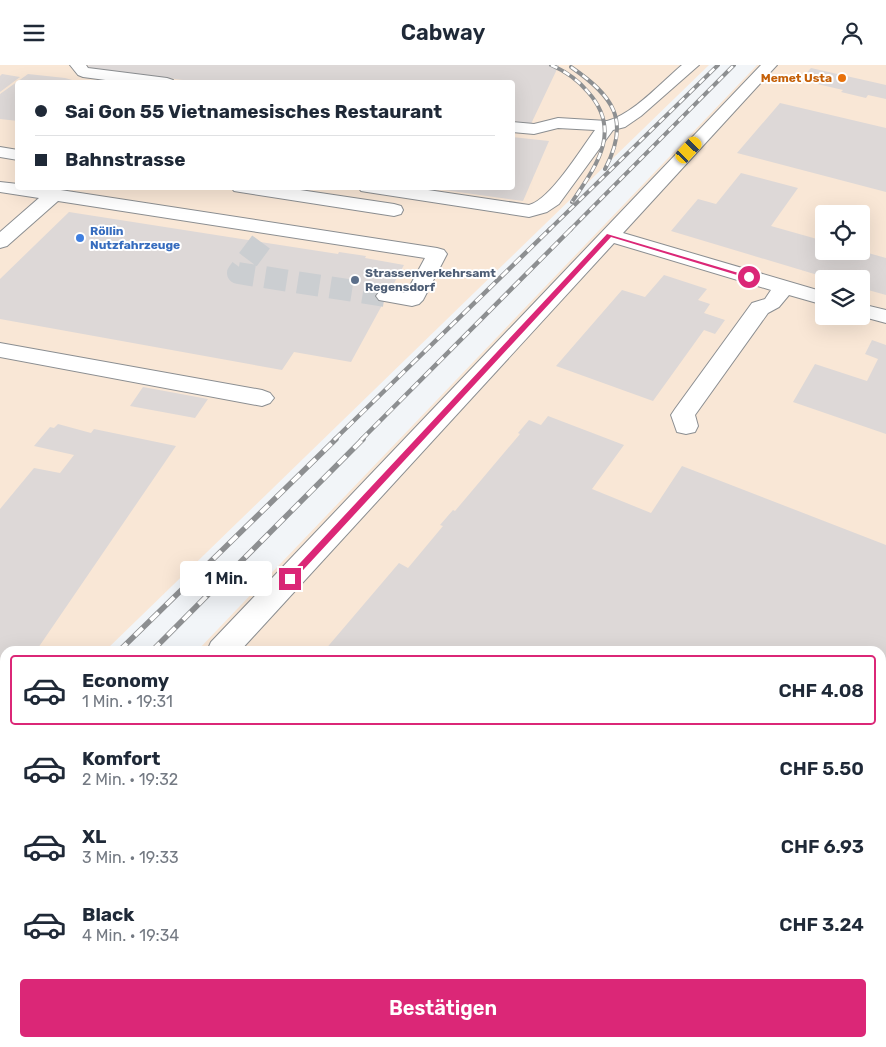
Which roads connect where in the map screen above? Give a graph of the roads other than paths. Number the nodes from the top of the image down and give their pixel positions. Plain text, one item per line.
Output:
1 (78, 65) edge
2 (691, 65) edge
3 (769, 65) edge
4 (144, 80) edge
5 (607, 126) junction
6 (515, 127) edge
7 (0, 152) edge
8 (15, 154) edge
9 (0, 187) edge
10 (15, 189) edge
11 (20, 190) edge
12 (260, 190) edge
13 (387, 190) edge
14 (54, 195) junction
15 (411, 213) dead end
16 (610, 235) junction
17 (0, 242) edge
18 (784, 287) junction
19 (386, 296) tunnel mouth
20 (815, 296) edge
21 (870, 313) edge
22 (886, 317) edge
23 (0, 350) edge
24 (262, 398) dead end
25 (686, 426) dead end
26 (227, 646) edge

1 - 4 street
2 - 5 street
3 - 16 street
5 - 6 street
5 - 13 street
7 - 8 street
9 - 10 street
11 - 14 street
12 - 15 street
14 - 17 street
14 - 19 street
16 - 18 street
16 - 26 street
18 - 20 street
18 - 25 street
21 - 22 street
23 - 24 street

